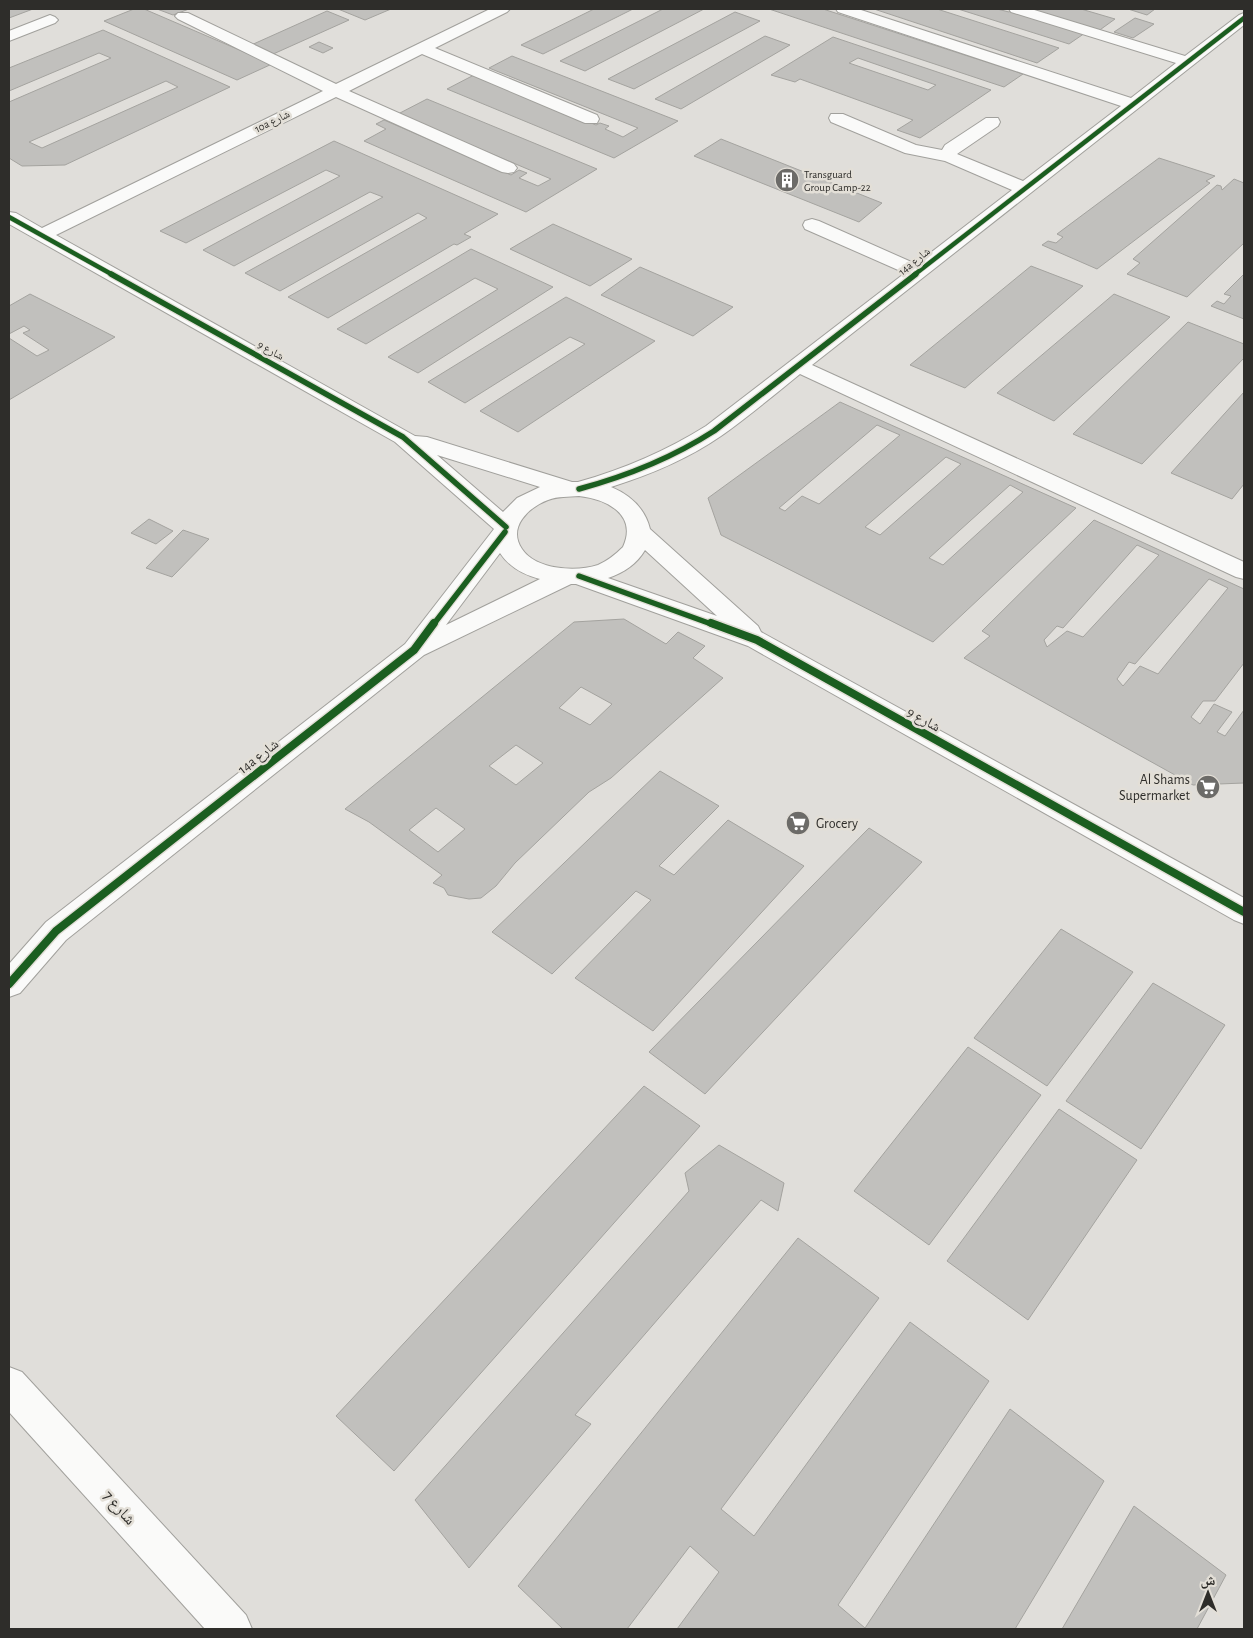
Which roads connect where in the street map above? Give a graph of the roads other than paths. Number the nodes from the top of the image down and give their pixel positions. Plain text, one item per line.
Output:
1 (502, 9) edge
2 (843, 9) edge
3 (1016, 9) edge
4 (183, 16) dead end
5 (1244, 18) edge
6 (50, 20) dead end
7 (9, 36) edge
8 (421, 48) junction
9 (1188, 62) junction
10 (334, 90) junction
11 (1133, 104) junction
12 (837, 118) dead end
13 (591, 119) dead end
14 (992, 122) dead end
15 (950, 157) junction
16 (508, 168) dead end
17 (1024, 188) junction
18 (9, 217) edge
19 (812, 225) dead end
20 (42, 235) junction
21 (919, 272) junction
22 (798, 366) junction
23 (403, 437) junction
24 (575, 489) junction
25 (506, 529) junction
26 (640, 532) junction
27 (1244, 571) edge
28 (572, 576) junction
29 (757, 640) junction
30 (414, 650) junction
31 (1244, 912) edge
32 (56, 931) junction
33 (9, 957) edge
34 (9, 984) edge
35 (9, 1385) edge
36 (232, 1629) edge

1 - 8 street, 10a شارع
2 - 11 street
3 - 9 street
4 - 10 street
5 - 9 street, 14a شارع
6 - 7 street
8 - 10 street, 10a شارع
8 - 13 street
9 - 11 street, 14a شارع
10 - 16 street
10 - 20 street, 10a شارع
11 - 17 street, 14a شارع
12 - 15 street
14 - 15 street
15 - 17 street
17 - 21 street, 14a شارع
18 - 20 street, شارع 9
19 - 21 street
20 - 23 street, شارع 9
21 - 22 street, 14a شارع
22 - 24 street, 14a شارع
22 - 27 street
23 - 24 street, شارع 9
23 - 25 street, شارع 9
24 - 25 street
24 - 26 street
25 - 28 street
25 - 30 street, 14a شارع
26 - 28 street
26 - 29 street, شارع 9
28 - 29 street, شارع 9
28 - 30 street, 14a شارع
29 - 31 street, شارع 9
30 - 32 street, 14a شارع
32 - 33 street, 14a شارع
32 - 34 street, 14a شارع
35 - 36 street, شارع 7

